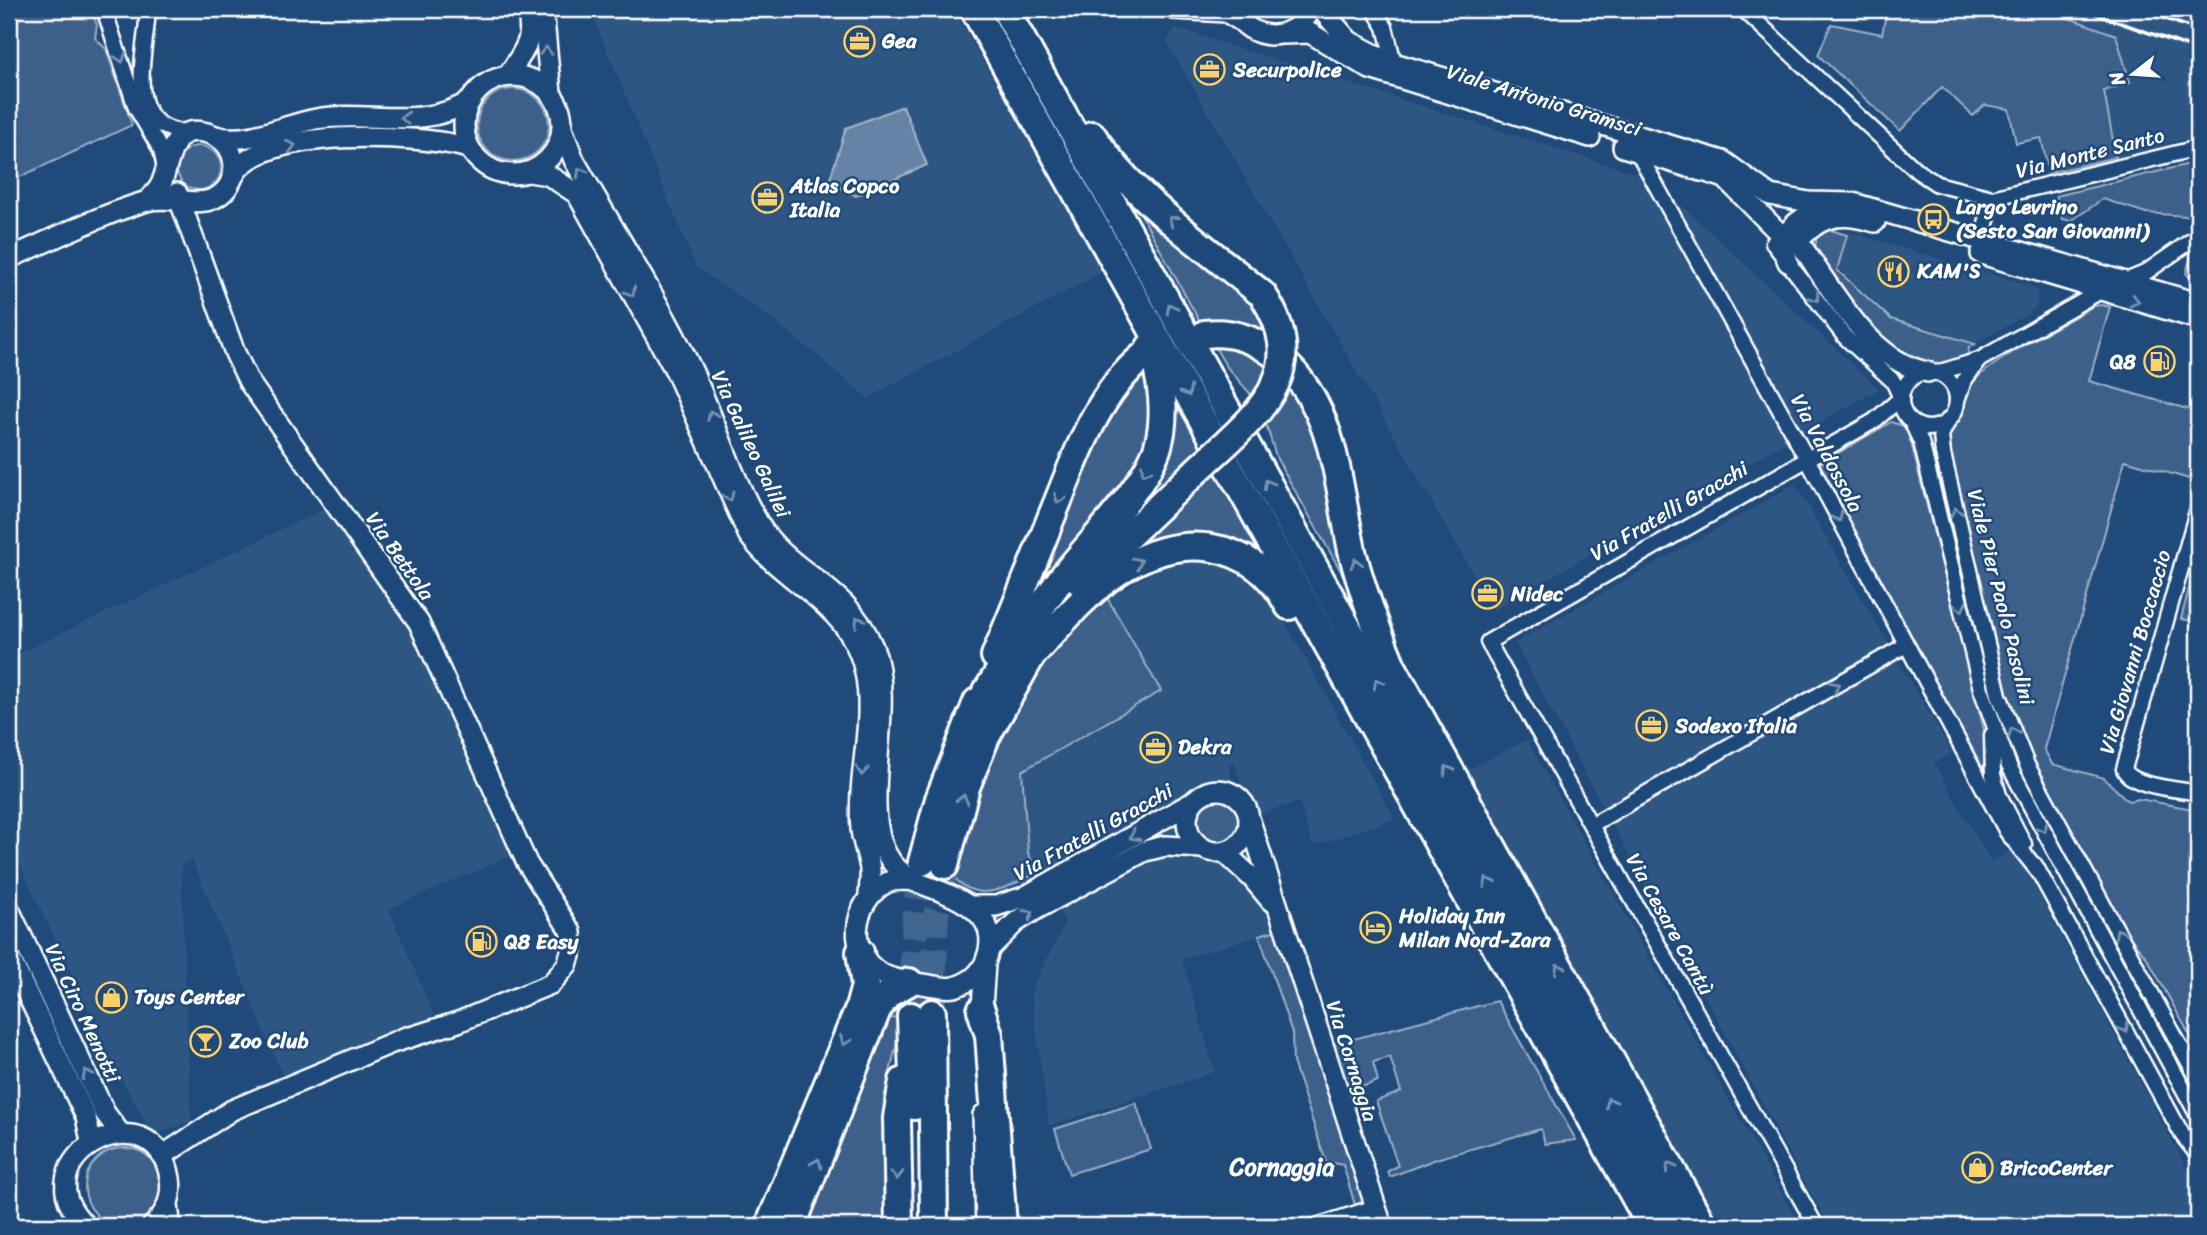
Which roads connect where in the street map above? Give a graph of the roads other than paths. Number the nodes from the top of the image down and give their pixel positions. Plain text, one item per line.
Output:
1 (104, 9) edge
2 (148, 9) edge
3 (527, 9) edge
4 (543, 9) edge
5 (974, 9) edge
6 (1005, 9) edge
7 (1174, 9) edge
8 (1311, 9) edge
9 (1321, 9) edge
10 (1374, 9) edge
11 (1743, 9) edge
12 (1237, 15) edge
13 (987, 33) junction
14 (1284, 34) junction
15 (1025, 45) junction
16 (1394, 64) junction
17 (508, 76) junction
18 (551, 93) junction
19 (470, 101) junction
20 (563, 131) junction
21 (203, 134) junction
22 (468, 148) junction
23 (2198, 148) edge
24 (1637, 151) junction
25 (165, 168) junction
26 (529, 172) junction
27 (233, 177) junction
28 (1754, 185) junction
29 (189, 198) junction
30 (1992, 198) junction
31 (147, 201) junction
32 (1853, 203) junction
33 (1790, 236) junction
34 (2195, 237) edge
35 (1982, 241) junction
36 (9, 258) edge
37 (1788, 262) joint
38 (2122, 281) junction
39 (2099, 292) junction
40 (2198, 303) edge
41 (2198, 319) edge
42 (1205, 334) dead end
43 (1142, 357) dead end
44 (1979, 359) junction
45 (1933, 372) junction
46 (1901, 398) junction
47 (1956, 401) junction
48 (1949, 419) junction
49 (1910, 420) junction
50 (1874, 421) junction
51 (1806, 457) junction
52 (2198, 508) edge
53 (1488, 642) joint
54 (1906, 645) junction
55 (1032, 655) junction
56 (971, 717) junction
57 (1992, 723) junction
58 (1977, 776) joint
59 (2198, 793) edge
60 (1193, 802) junction
61 (1250, 821) junction
62 (1591, 825) junction
63 (1203, 848) junction
64 (1224, 852) junction
65 (925, 869) junction
66 (2038, 871) junction
67 (869, 897) junction
68 (973, 906) junction
69 (9, 909) edge
70 (1279, 910) junction
71 (860, 952) junction
72 (9, 956) edge
73 (988, 956) junction
74 (2137, 966) junction
75 (909, 982) junction
76 (951, 988) junction
77 (981, 1021) junction
78 (922, 1023) junction
79 (2198, 1059) edge
80 (2198, 1080) edge
81 (2198, 1116) edge
82 (120, 1133) junction
83 (90, 1142) junction
84 (2198, 1155) edge
85 (162, 1156) junction
86 (170, 1199) junction
87 (1376, 1207) junction
88 (86, 1226) edge
89 (152, 1226) edge
90 (173, 1226) edge
91 (769, 1226) edge
92 (792, 1226) edge
93 (899, 1226) edge
94 (918, 1226) edge
95 (934, 1226) edge
96 (950, 1226) edge
97 (986, 1226) edge
98 (1003, 1226) edge
99 (1316, 1226) edge
100 (1382, 1226) edge
101 (1633, 1226) edge
102 (1651, 1226) edge
103 (1679, 1226) edge
104 (1703, 1226) edge
105 (1816, 1226) edge

1 -> 25 street
2 - 21 street
3 - 17 main road
18 -> 4 main road
5 - 13 highway
6 - 15 highway
7 - 12 main road, Viale Antonio Gramsci
8 - 14 main road
9 - 16 main road, Viale Antonio Gramsci
10 - 16 street
11 - 30 street
12 - 14 main road, Viale Antonio Gramsci
13 -> 56 highway
13 -> 102 highway
14 - 24 main road, Viale Antonio Gramsci
55 -> 15 highway, bridge
103 -> 15 highway
16 - 28 main road, Viale Antonio Gramsci
17 - 18 main road
17 - 19 main road
18 - 20 main road
19 -> 21 main road
19 - 22 main road
20 - 26 main road
65 -> 20 main road, Via Galileo Galilei
21 - 25 main road
21 - 27 main road
22 - 26 main road
27 -> 22 main road
23 - 30 street, Via Monte Santo
24 - 33 main road, Viale Antonio Gramsci
24 - 51 street, Via Valdossola
25 - 29 main road
25 - 31 main road
26 -> 67 main road, Via Galileo Galilei
27 - 29 main road
28 - 32 main road, Viale Antonio Gramsci
28 - 33 main road, Viale Antonio Gramsci
29 - 31 main road
29 - 85 main road, Via Bettola
30 - 35 street
31 - 36 main road
32 - 33 main road
32 - 35 main road, Viale Antonio Gramsci
33 - 37 main road
33 - 39 main road
33 - 45 main road
34 - 38 street
35 - 38 main road, Viale Antonio Gramsci
37 -> 46 street
38 - 39 street
38 - 40 main road, Viale Antonio Gramsci
39 -> 41 main road
39 - 44 street
104 -> 42 highway
43 -> 56 highway
44 - 45 street
44 - 47 street
45 - 46 street
45 - 47 street
46 - 49 street
46 - 50 street, Via Fratelli Gracchi
47 - 48 street
48 - 49 street
74 -> 48 street, Viale Pier Paolo Pasolini
49 - 50 street, Via Fratelli Gracchi
49 -> 57 street, Viale Pier Paolo Pasolini
50 - 51 street, Via Fratelli Gracchi
51 - 53 street, Via Fratelli Gracchi
51 -> 54 street, Via Valdossola
52 - 59 street, Via Giovanni Boccaccio
53 - 62 street, Via Cesare Cantù
54 - 58 street, Via Valdossola
62 -> 54 street
65 -> 55 highway
55 -> 101 highway
56 - 65 highway
57 - 66 street, Viale Pier Paolo Pasolini
57 -> 81 street, Viale Pier Paolo Pasolini
58 - 66 street, Viale Pier Paolo Pasolini
60 - 61 main road
60 - 63 main road
60 -> 68 main road, Via Fratelli Gracchi
61 - 64 main road
61 - 70 main road, Via Cornaggia
62 - 105 street, Via Cesare Cantù
63 - 64 main road
73 -> 63 main road, Via Fratelli Gracchi
64 - 70 main road, Via Cornaggia
65 - 67 main road
65 - 68 main road
66 -> 84 street, Viale Pier Paolo Pasolini
67 - 71 main road
68 - 73 main road
82 -> 69 main road, Via Ciro Menotti
70 - 87 main road, Via Cornaggia
71 - 75 main road
71 -> 91 highway
72 - 83 main road, Via Ciro Menotti
73 - 76 main road
73 - 77 main road
74 - 79 street, Viale Pier Paolo Pasolini
74 - 80 street, Viale Pier Paolo Pasolini
75 - 76 main road
92 -> 75 highway
76 - 77 main road
77 - 97 main road
77 - 98 highway
78 -> 93 highway
78 - 94 highway
78 - 95 highway
78 - 96 highway
82 - 83 main road
82 - 85 main road
83 - 88 main road
85 - 86 main road
86 - 89 main road
86 - 90 street
87 - 99 street
87 - 100 main road, Via Cornaggia

